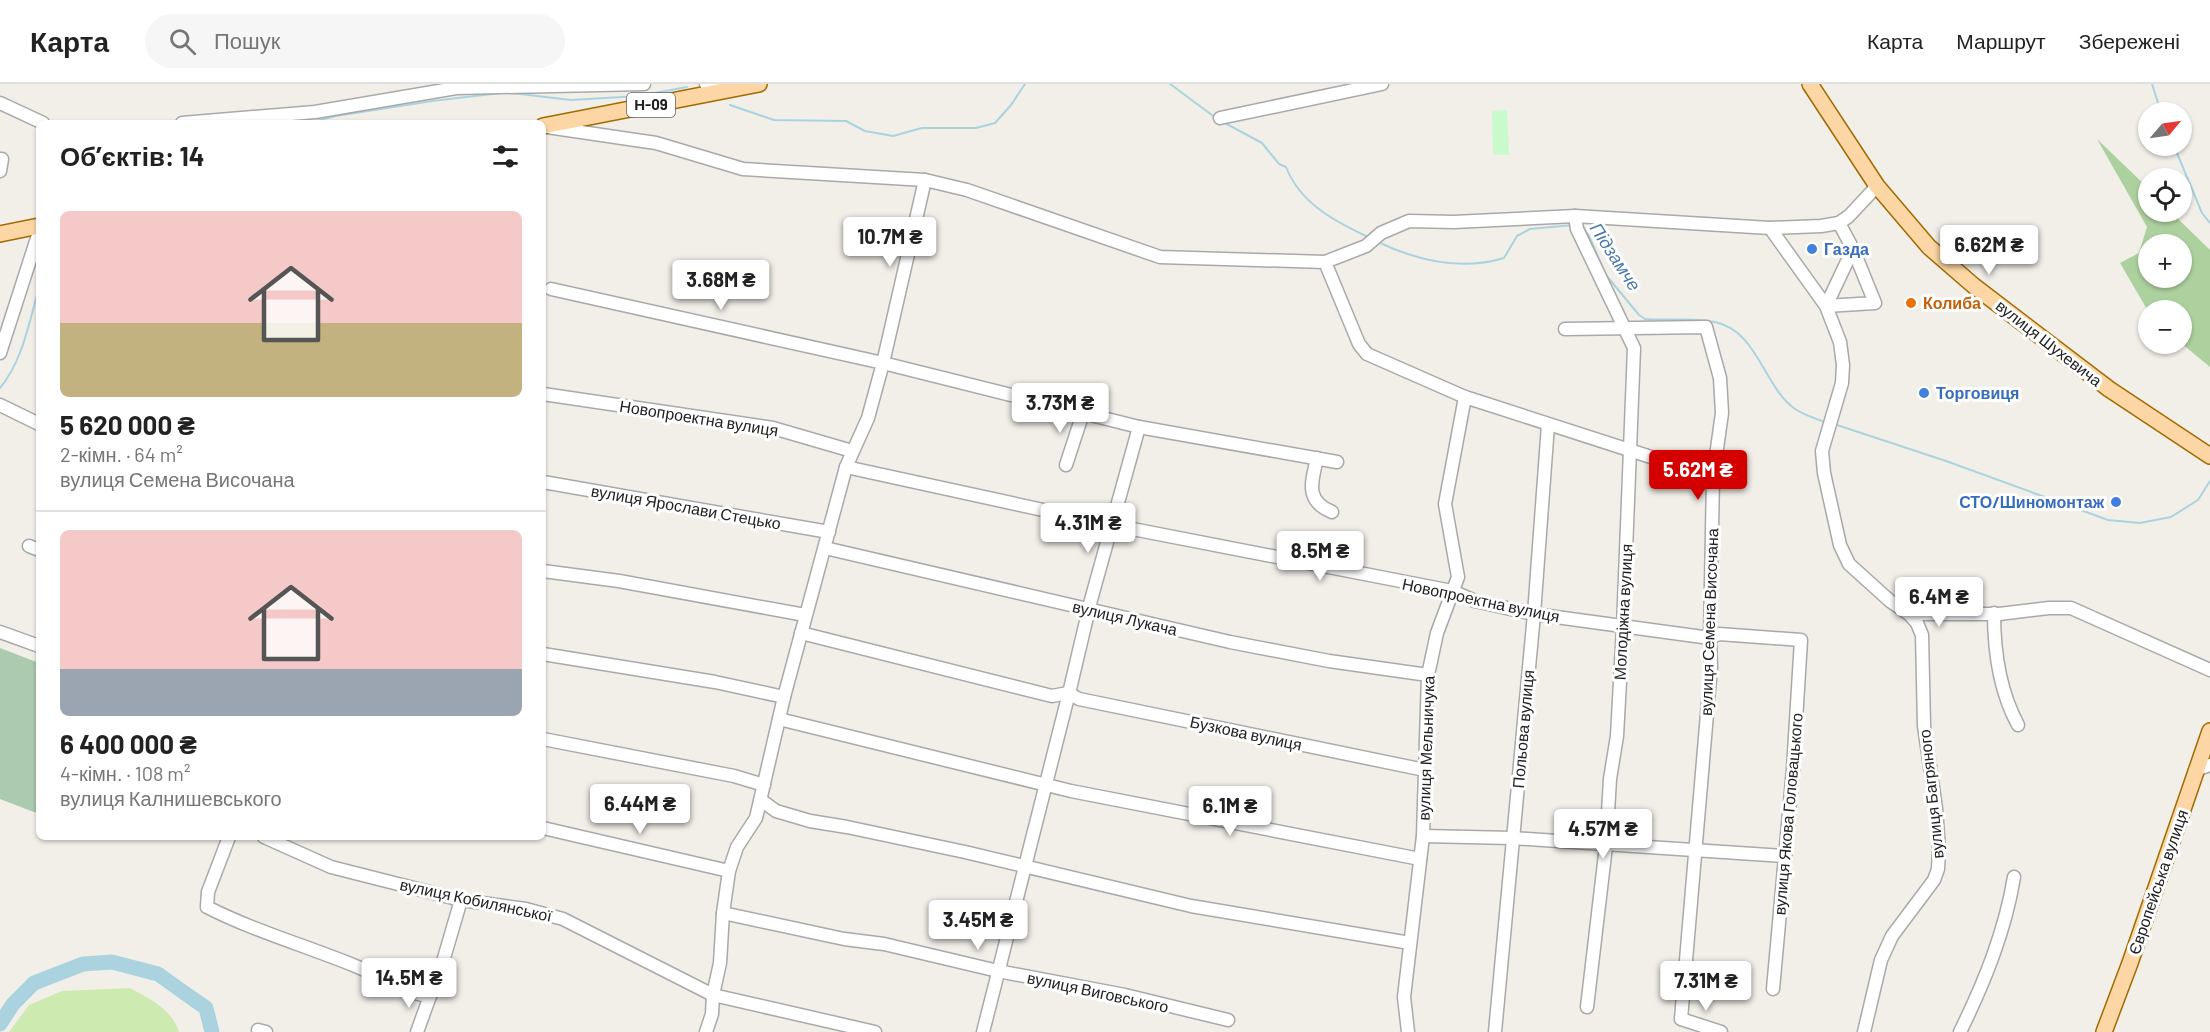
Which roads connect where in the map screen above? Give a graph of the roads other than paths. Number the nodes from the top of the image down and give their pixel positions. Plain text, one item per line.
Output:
1 (644, 84) edge
2 (705, 84) edge
3 (759, 84) edge
4 (1382, 84) edge
5 (1810, 84) edge
6 (457, 86) edge
7 (724, 91) junction
8 (0, 103) edge
9 (1220, 118) dead end
10 (37, 120) edge
11 (218, 120) edge
12 (546, 125) edge
13 (546, 126) edge
14 (0, 159) edge
15 (0, 171) edge
16 (925, 180) junction
17 (1877, 186) junction
18 (1576, 222) junction
19 (1839, 223) junction
20 (36, 227) edge
21 (1770, 228) junction
22 (0, 234) edge
23 (36, 241) edge
24 (1853, 249) junction
25 (1325, 262) junction
26 (551, 290) dead end
27 (1826, 306) junction
28 (1625, 328) junction
29 (1565, 329) dead end
30 (0, 353) edge
31 (883, 363) junction
32 (546, 394) edge
33 (1465, 397) junction
34 (0, 405) edge
35 (1083, 413) junction
36 (36, 423) edge
37 (1548, 425) junction
38 (1139, 427) junction
39 (2192, 446) junction
40 (852, 451) junction
41 (1630, 451) junction
42 (2210, 456) edge
43 (1317, 458) junction
44 (1337, 462) dead end
45 (2210, 463) edge
46 (1066, 465) dead end
47 (846, 467) junction
48 (1713, 477) junction
49 (546, 483) edge
50 (1332, 512) dead end
51 (1112, 525) junction
52 (829, 532) junction
53 (825, 548) junction
54 (546, 571) edge
55 (1452, 591) junction
56 (1089, 610) junction
57 (1994, 613) junction
58 (1533, 614) junction
59 (1909, 614) junction
60 (806, 615) junction
61 (1623, 627) junction
62 (0, 632) edge
63 (801, 633) junction
64 (1710, 638) junction
65 (1801, 640) joint
66 (36, 645) edge
67 (546, 654) edge
68 (2210, 670) edge
69 (1428, 675) junction
70 (1068, 693) junction
71 (784, 697) junction
72 (779, 719) junction
73 (2018, 725) dead end
74 (2210, 731) edge
75 (546, 740) edge
76 (2203, 767) edge
77 (1425, 770) junction
78 (1046, 784) junction
79 (764, 785) junction
80 (760, 800) junction
81 (546, 829) edge
82 (1423, 836) junction
83 (1512, 838) junction
84 (228, 840) edge
85 (271, 840) edge
86 (1606, 846) junction
87 (1694, 851) junction
88 (1785, 856) junction
89 (1420, 859) junction
90 (1025, 866) junction
91 (729, 871) junction
92 (2014, 877) dead end
93 (461, 900) junction
94 (723, 913) junction
95 (1410, 943) junction
96 (998, 971) junction
97 (1773, 989) dead end
98 (713, 995) junction
99 (430, 996) junction
100 (1587, 1007) dead end
101 (1228, 1020) dead end
102 (417, 1032) edge
103 (706, 1032) edge
104 (875, 1032) edge
105 (983, 1032) edge
106 (1408, 1032) edge
107 (1495, 1032) edge
108 (1721, 1032) edge
109 (1864, 1032) edge
110 (1960, 1032) edge
111 (2104, 1032) edge

1 - 6 street
2 - 7 street
3 - 7 main road, Н-09
4 - 9 street
5 - 17 main road, вулиця Шухевича
6 - 11 street
7 - 12 main road, Н-09
8 - 10 street
13 - 16 street
14 - 15 street
16 - 25 street
16 - 31 street
17 - 19 street
17 - 39 main road, вулиця Шухевича
18 - 21 street
18 - 25 street
18 - 28 street, Молодіжна вулиця
19 - 21 street
19 - 24 street
20 - 22 main road
21 - 27 street
23 - 30 street
24 - 27 street
24 - 27 street
25 - 33 street
26 - 31 street
27 - 59 street
28 - 29 street
28 - 41 street, Молодіжна вулиця
28 - 48 street, вулиця Семена Височана
31 - 35 street
31 - 40 street
32 - 40 street, Новопроектна вулиця
33 - 37 street
33 - 55 street, вулиця Мельничука
34 - 36 street
35 - 38 street
35 - 46 street
37 - 41 street
37 - 58 street, Польова вулиця
38 - 43 street
38 - 51 street
39 - 42 main road, вулиця Шухевича
39 - 45 main road, вулиця Шухевича
40 - 47 street
41 - 48 street
41 - 61 street, Молодіжна вулиця
43 - 44 street
43 - 50 street
47 - 51 street, Новопроектна вулиця
47 - 52 street
48 - 64 street, вулиця Семена Височана
49 - 52 street, вулиця Ярослави Стецько
51 - 55 street, Новопроектна вулиця
51 - 56 street
52 - 53 street
53 - 56 street, вулиця Лукача
53 - 60 street
54 - 60 street
55 - 58 street, Новопроектна вулиця
55 - 69 street, вулиця Мельничука
56 - 69 street, вулиця Лукача
56 - 70 street
57 - 59 street
57 - 68 street
57 - 73 street
58 - 61 street, Новопроектна вулиця
58 - 83 street, Польова вулиця
59 - 109 street, вулиця Багряного
60 - 63 street
61 - 64 street, Новопроектна вулиця
61 - 86 street, Молодіжна вулиця
62 - 66 street
63 - 70 street, Бузкова вулиця
63 - 71 street
64 - 65 street, Новопроектна вулиця
64 - 87 street, вулиця Семена Височана
65 - 88 street, вулиця Якова Головацького
67 - 71 street
69 - 77 street, вулиця Мельничука
70 - 77 street, Бузкова вулиця
70 - 78 street
71 - 72 street
72 - 78 street
72 - 79 street
74 - 76 main road, Європейська вулиця
75 - 79 street
76 - 111 main road, Європейська вулиця
77 - 82 street, вулиця Мельничука
78 - 89 street
78 - 90 street
79 - 80 street
80 - 90 street
80 - 91 street
81 - 91 street
82 - 83 street
82 - 89 street, вулиця Мельничука
83 - 86 street
83 - 107 street, Польова вулиця
84 - 99 street
85 - 93 street, вулиця Кобилянської
86 - 87 street
86 - 100 street, Молодіжна вулиця
87 - 88 street
87 - 108 street, вулиця Семена Височана
88 - 97 street, вулиця Якова Головацького
89 - 95 street, вулиця Мельничука
90 - 95 street
90 - 96 street
91 - 94 street
92 - 110 street
93 - 98 street, вулиця Кобилянської
93 - 99 street
94 - 96 street, вулиця Виговського
94 - 98 street
95 - 106 street, вулиця Мельничука
96 - 101 street, вулиця Виговського
96 - 105 street
98 - 103 street
98 - 104 street, вулиця Кобилянської
99 - 102 street

